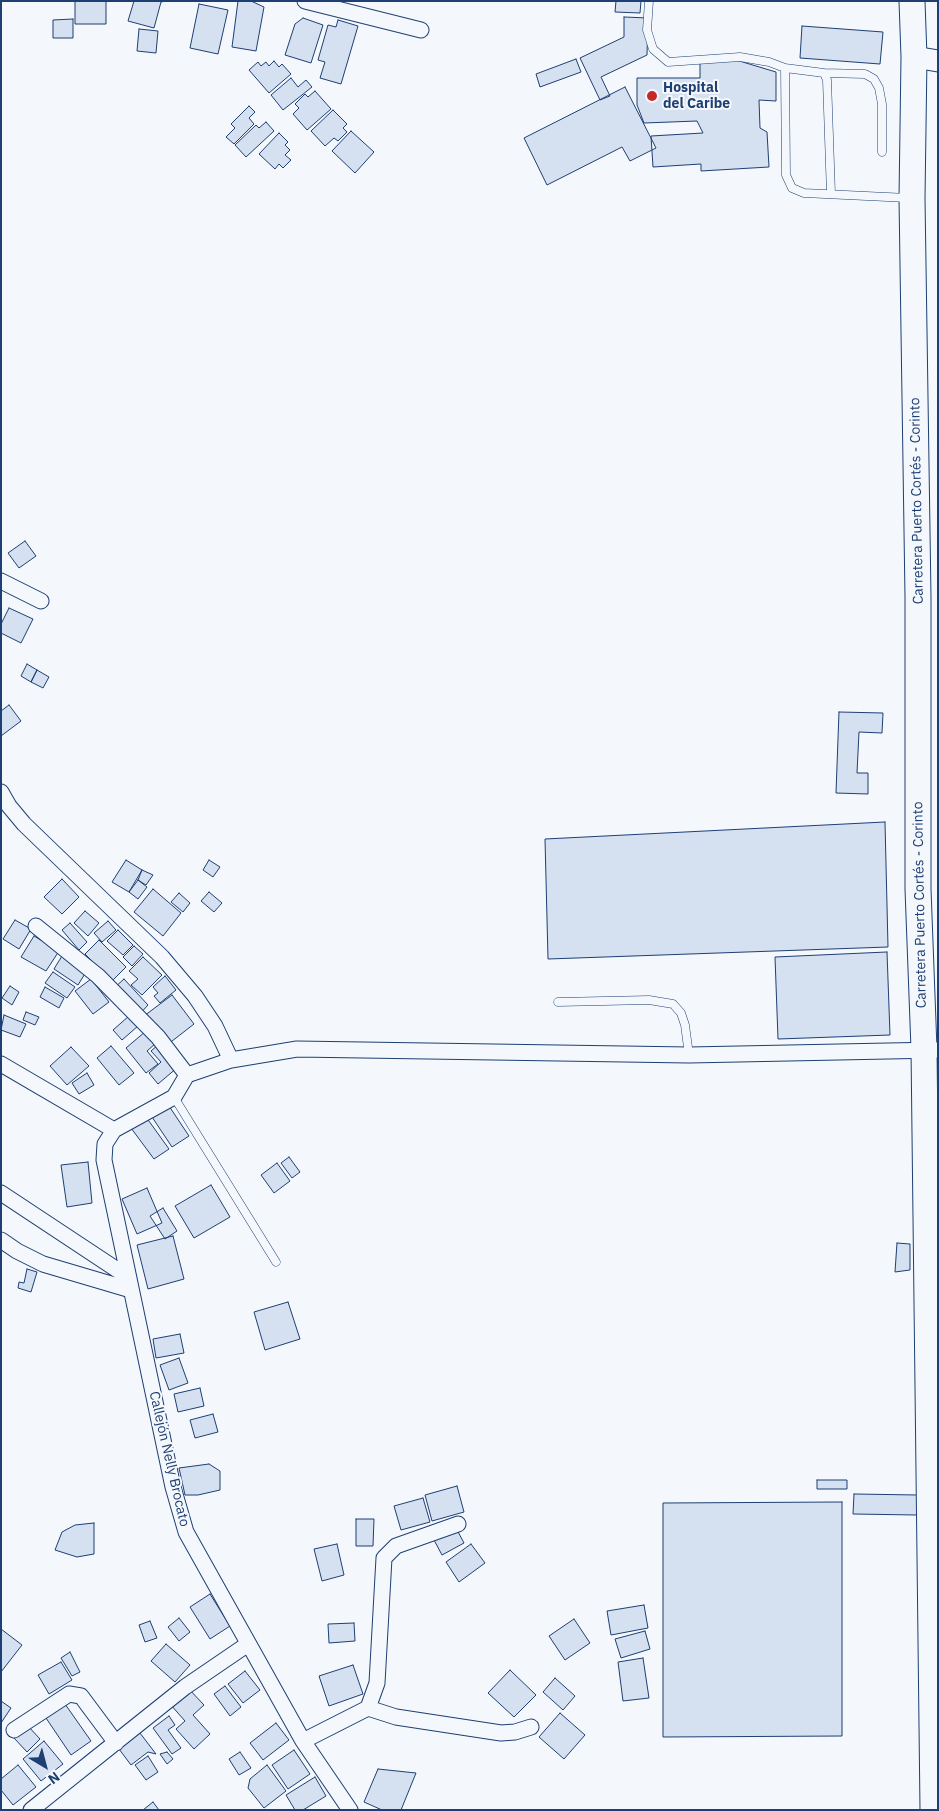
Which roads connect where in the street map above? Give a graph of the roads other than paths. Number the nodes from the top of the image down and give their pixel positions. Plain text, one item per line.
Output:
1 (305, 1) edge
2 (649, 1) edge
3 (912, 1) edge
4 (421, 30) dead end
5 (926, 59) edge
6 (785, 68) junction
7 (824, 73) junction
8 (882, 152) dead end
9 (831, 194) junction
10 (912, 198) junction
11 (1, 581) edge
12 (41, 602) dead end
13 (1, 792) edge
14 (36, 926) dead end
15 (558, 1002) dead end
16 (931, 1050) edge
17 (689, 1055) junction
18 (231, 1060) junction
19 (1, 1064) edge
20 (187, 1076) junction
21 (174, 1097) junction
22 (114, 1130) junction
23 (1, 1193) edge
24 (1, 1240) edge
25 (276, 1262) dead end
26 (130, 1283) junction
27 (458, 1524) dead end
28 (933, 1547) edge
29 (248, 1644) junction
30 (368, 1708) junction
31 (531, 1727) dead end
32 (14, 1730) dead end
33 (303, 1741) junction
34 (116, 1743) junction
35 (31, 1810) edge
36 (350, 1810) edge
37 (934, 1810) edge

1 - 4 street
2 - 6 lane
3 - 5 highway, Carretera Puerto Cortés - Corinto
5 - 10 highway, Carretera Puerto Cortés - Corinto
6 - 7 lane
6 - 9 lane
7 - 8 lane
7 - 9 lane
9 - 10 lane
10 - 16 highway, Carretera Puerto Cortés - Corinto
11 - 12 street
13 - 18 street
14 - 20 street
15 - 17 lane
16 - 17 street
16 - 28 highway, Carretera Puerto Cortés - Corinto
17 - 18 street
18 - 20 street
19 - 22 street
20 - 21 street
21 - 22 street
21 - 25 lane
22 - 26 street, Callejón Nelly Brocato
23 - 26 street
24 - 26 street
26 - 29 street, Callejón Nelly Brocato
27 - 30 street
28 - 37 highway, Carretera Puerto Cortés - Corinto
29 - 33 street, Callejón Nelly Brocato
29 - 34 street
30 - 31 street
30 - 33 street
32 - 34 street
33 - 36 street, Callejón Nelly Brocato
34 - 35 street

